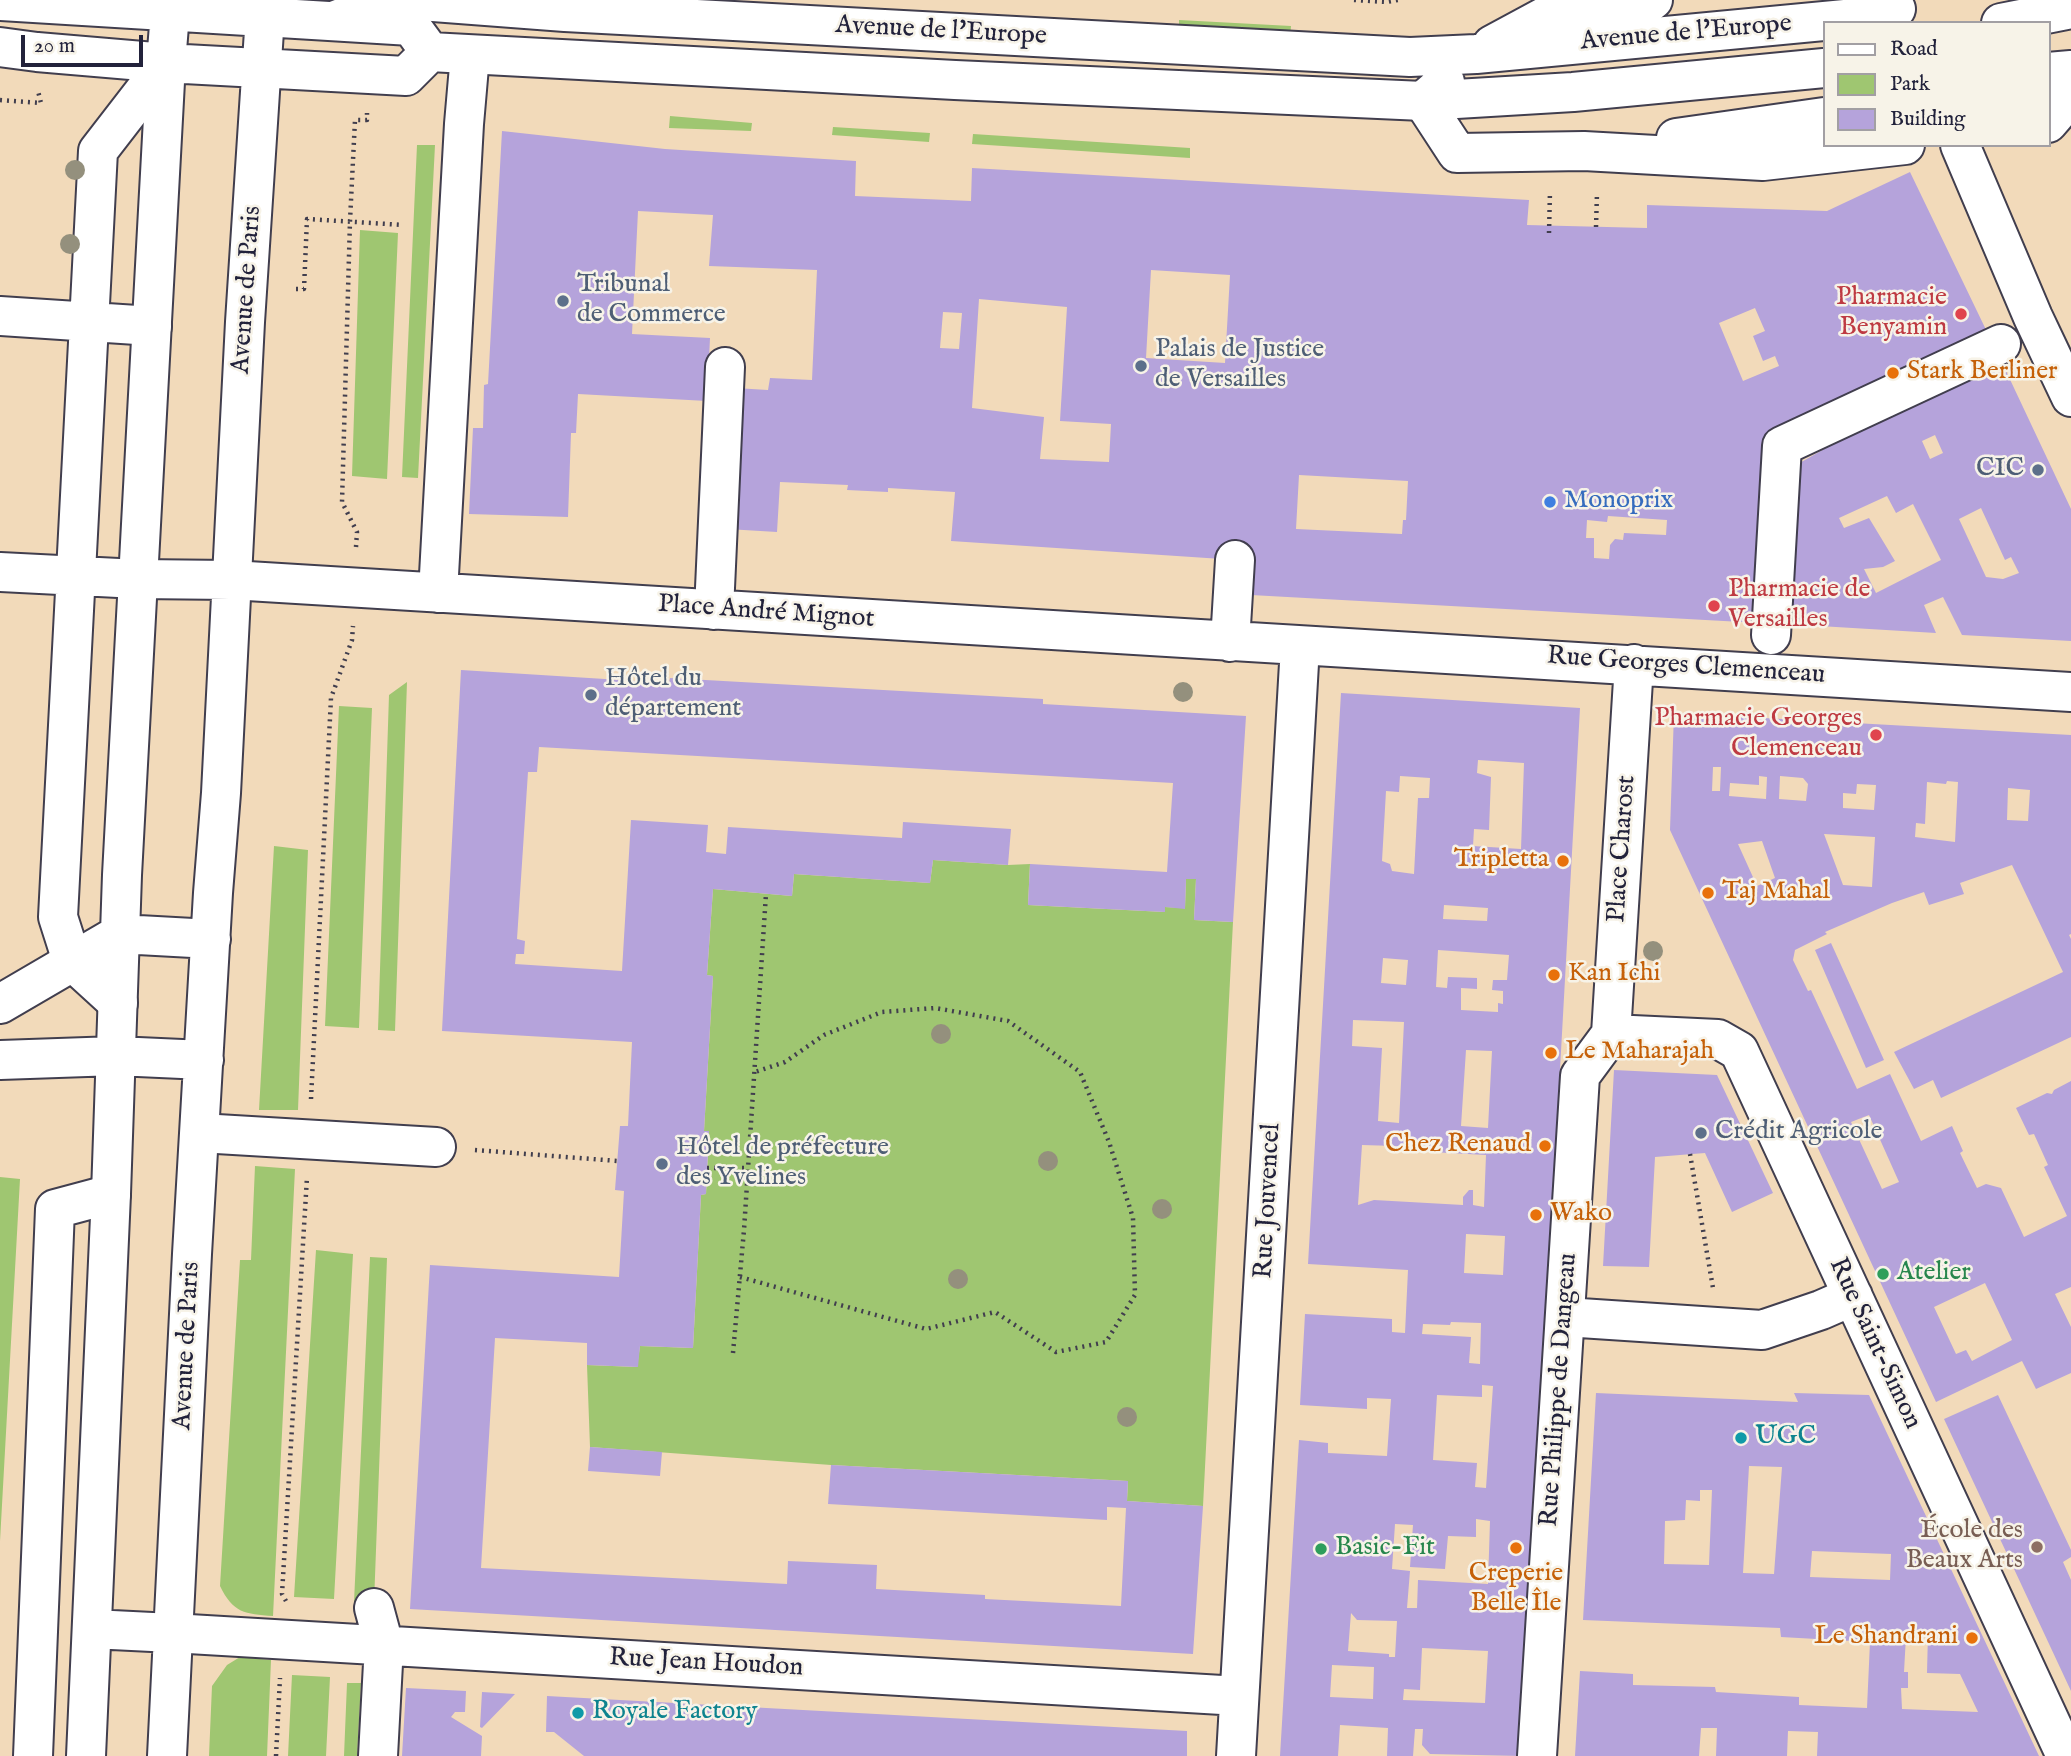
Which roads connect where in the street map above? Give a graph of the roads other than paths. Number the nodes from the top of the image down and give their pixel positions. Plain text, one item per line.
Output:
1 (386, 0) edge
2 (407, 0) edge
3 (1653, 0) edge
4 (0, 1) edge
5 (171, 5) edge
6 (266, 8) edge
7 (1895, 8) edge
8 (2068, 9) edge
9 (336, 20) junction
10 (1822, 21) edge
11 (1823, 21) edge
12 (2011, 21) edge
13 (0, 47) edge
14 (430, 52) junction
15 (1476, 54) junction
16 (470, 55) junction
17 (166, 63) junction
18 (1822, 68) edge
19 (263, 70) junction
20 (2071, 70) edge
21 (2050, 72) edge
22 (2071, 96) edge
23 (1423, 101) junction
24 (1822, 117) edge
25 (2050, 121) edge
26 (1887, 147) edge
27 (1961, 147) edge
28 (1590, 168) junction
29 (0, 316) edge
30 (89, 322) junction
31 (152, 326) junction
32 (2001, 344) dead end
33 (725, 367) dead end
34 (2071, 397) edge
35 (1236, 560) dead end
36 (0, 572) edge
37 (76, 575) junction
38 (138, 579) junction
39 (231, 580) junction
40 (438, 593) junction
41 (714, 610) junction
42 (1771, 635) dead end
43 (1230, 642) junction
44 (1300, 646) junction
45 (1634, 664) junction
46 (2071, 691) edge
47 (120, 934) junction
48 (211, 939) junction
49 (72, 961) junction
50 (118, 1003) junction
51 (0, 1004) edge
52 (1611, 1034) junction
53 (117, 1056) junction
54 (0, 1060) edge
55 (204, 1060) junction
56 (200, 1133) junction
57 (436, 1147) road end
58 (111, 1194) junction
59 (1853, 1297) junction
60 (1565, 1317) junction
61 (374, 1608) dead end
62 (92, 1629) junction
63 (172, 1633) junction
64 (384, 1645) junction
65 (1239, 1696) junction
66 (33, 1756) edge
67 (86, 1756) edge
68 (167, 1756) edge
69 (378, 1756) edge
70 (1236, 1756) edge
71 (1537, 1756) edge
72 (2066, 1756) edge

1 - 9 street
2 - 15 street, Avenue de l'Europe
3 - 15 street, Avenue de l'Europe
4 - 5 street
5 - 6 street
5 - 17 street
6 - 9 street
6 - 19 street, Avenue de Paris
7 - 11 street, Avenue de l'Europe
8 - 12 street
9 - 14 street
10 - 15 street, Avenue de l'Europe
13 - 17 street
14 - 16 street, Avenue de l'Europe
14 - 19 street
15 - 23 street, Avenue de l'Europe
16 - 23 street, Avenue de l'Europe
16 - 40 street
17 - 19 street
17 - 30 street
17 - 31 street
18 - 23 street, Avenue de l'Europe
19 - 39 street, Avenue de Paris
20 - 21 street
22 - 25 street
23 - 28 street
24 - 28 street
26 - 28 street
27 - 34 street
29 - 30 street
30 - 31 street
30 - 37 street
31 - 38 street
32 - 42 street
33 - 41 street
35 - 43 street
36 - 37 street
37 - 38 street
37 - 49 street
38 - 39 street
38 - 47 street
39 - 40 street, Place André Mignot
39 - 48 street, Avenue de Paris
40 - 41 street, Place André Mignot
41 - 43 street, Place André Mignot
43 - 44 street, Place André Mignot
44 - 45 street, Rue Georges Clemenceau
44 - 65 street, Rue Jouvencel
45 - 46 street, Rue Georges Clemenceau
45 - 52 street, Place Charost
47 - 48 street
47 - 49 street
47 - 50 street
48 - 55 street, Avenue de Paris
49 - 50 street
49 - 51 street
50 - 53 street
52 - 59 street, Rue Saint-Simon
52 - 60 street, Rue Philippe de Dangeau
53 - 54 street
53 - 55 street
53 - 58 street
55 - 56 street, Avenue de Paris
56 - 57 street
56 - 63 street, Avenue de Paris
58 - 62 street
58 - 66 street
59 - 60 street
59 - 72 street, Rue Saint-Simon
60 - 71 street, Rue Philippe de Dangeau
61 - 64 street
62 - 63 street
62 - 67 street
63 - 64 street, Rue Jean Houdon
63 - 68 street, Avenue de Paris
64 - 65 street, Rue Jean Houdon
64 - 69 street
65 - 70 street, Rue Jouvencel

